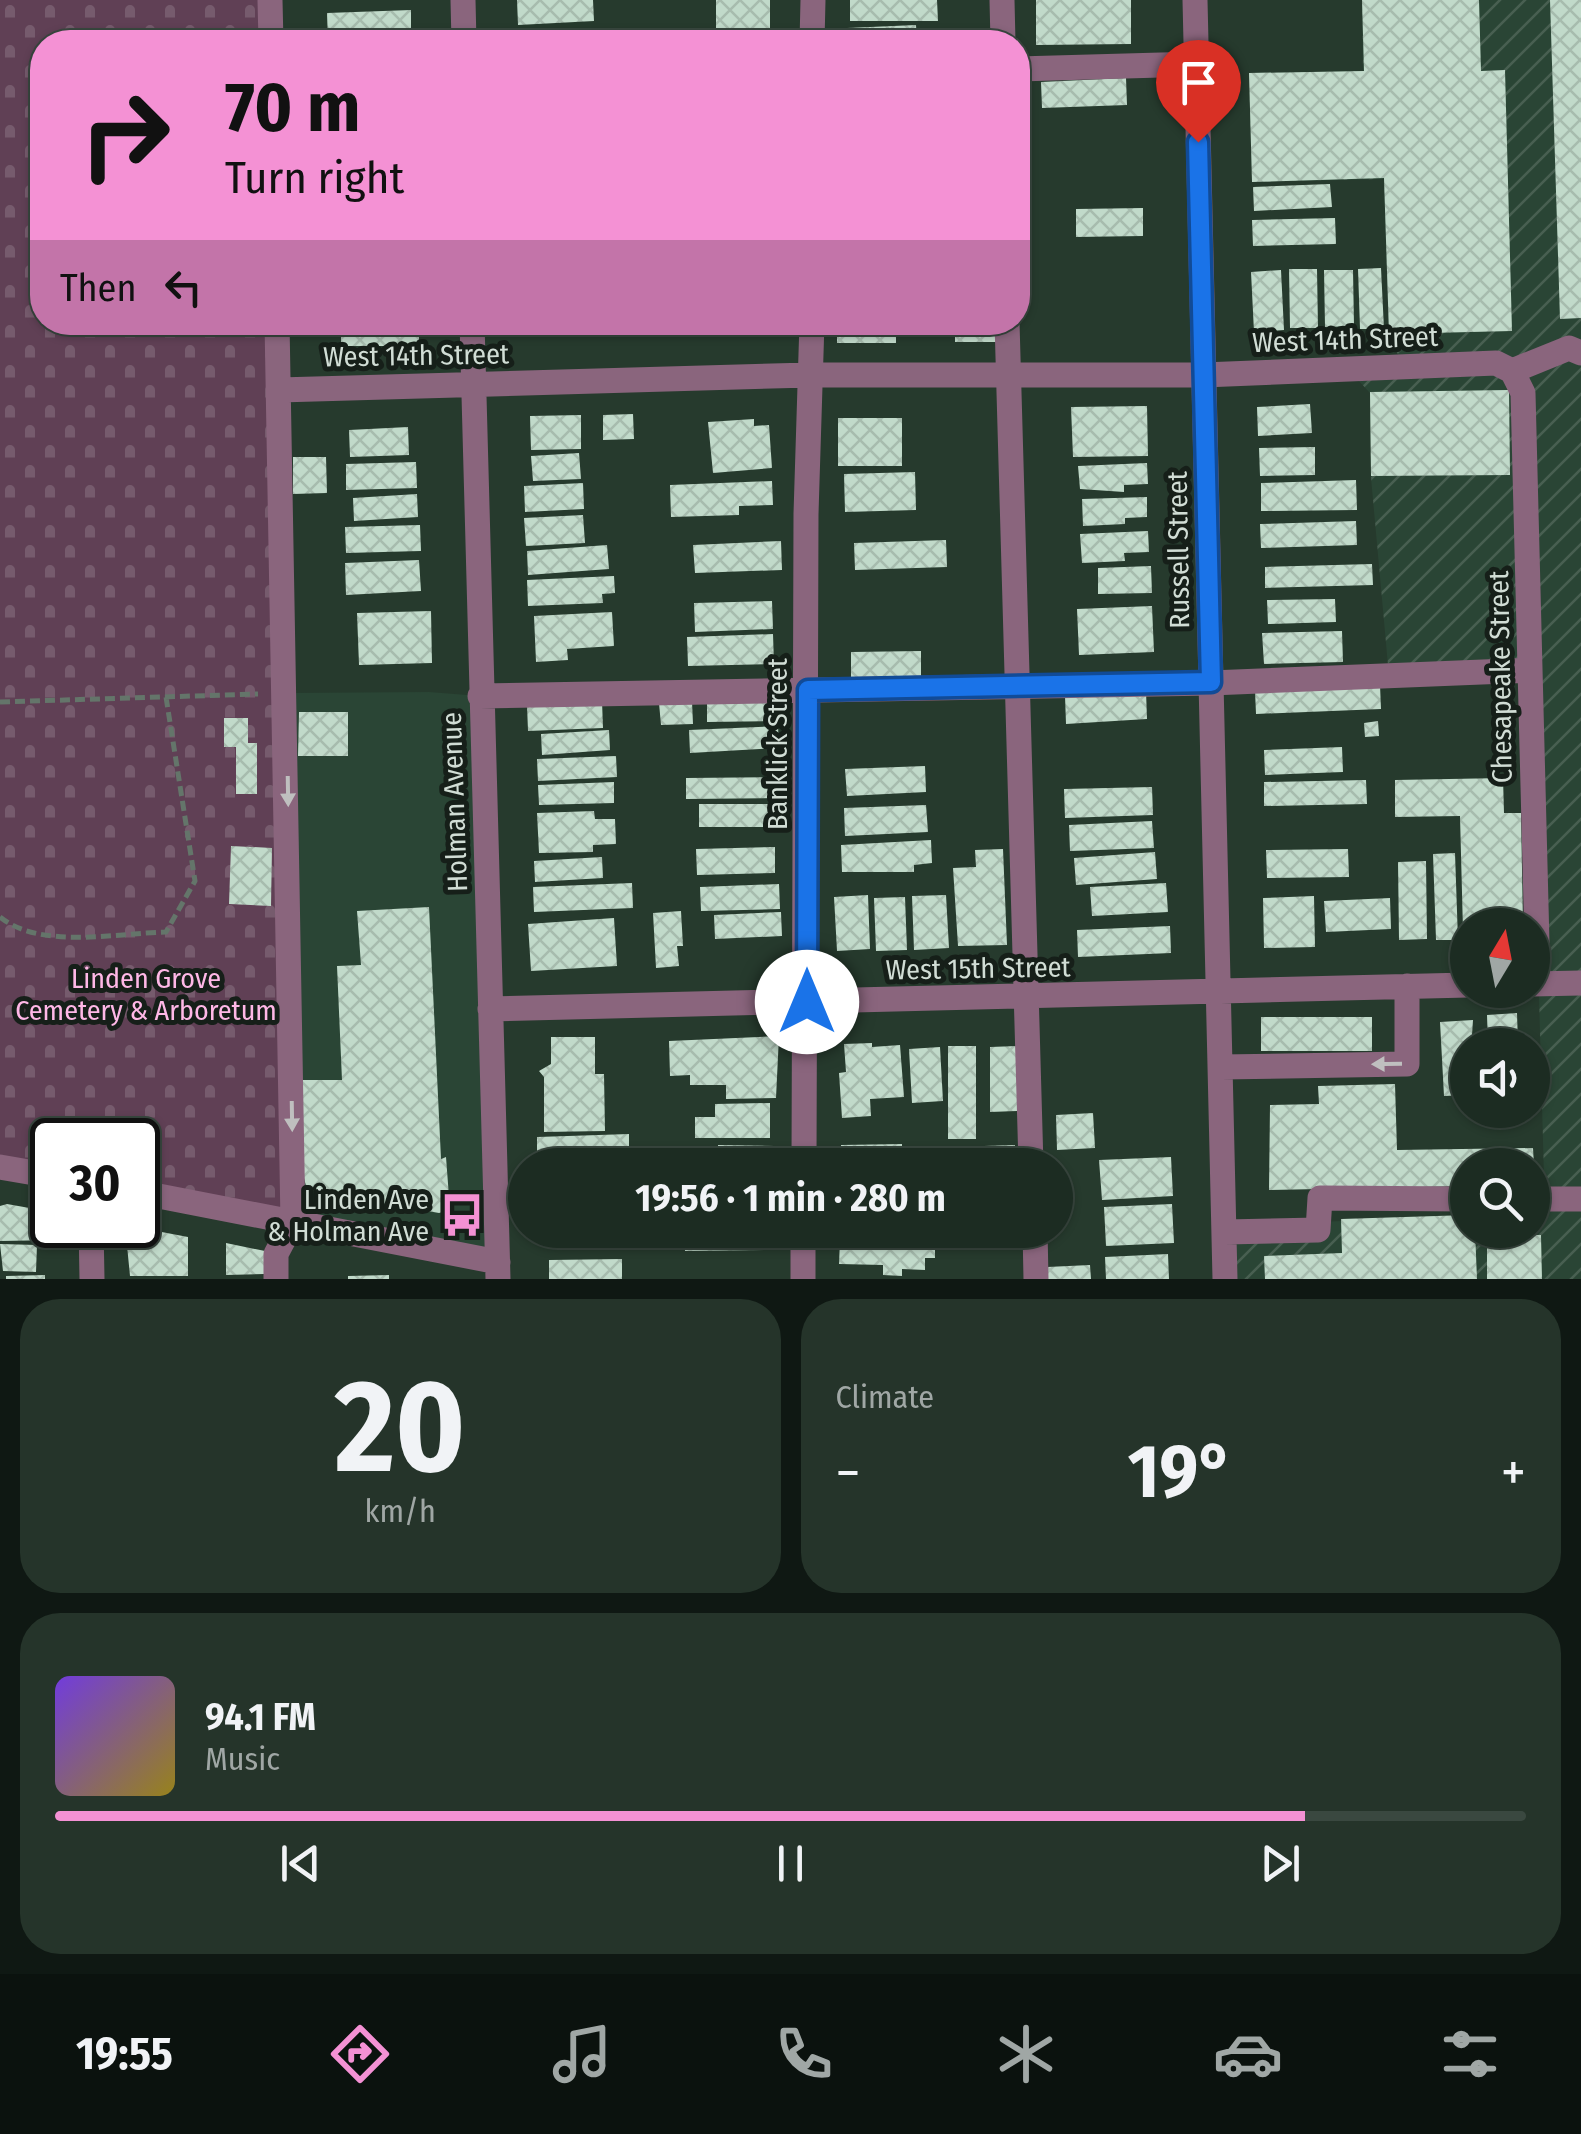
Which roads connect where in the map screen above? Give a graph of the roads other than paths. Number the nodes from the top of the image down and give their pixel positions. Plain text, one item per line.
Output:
1 (270, 0) edge
2 (463, 0) edge
3 (813, 0) edge
4 (1002, 0) edge
5 (1195, 0) edge
6 (271, 30) edge
7 (464, 30) edge
8 (812, 30) edge
9 (1003, 30) edge
10 (1197, 64) junction
11 (1030, 69) edge
12 (277, 335) edge
13 (472, 335) edge
14 (812, 335) edge
15 (1007, 335) edge
16 (1581, 352) edge
17 (1512, 370) junction
18 (1008, 374) junction
19 (1203, 375) junction
20 (810, 376) junction
21 (474, 384) junction
22 (279, 390) junction
23 (1530, 670) junction
24 (1211, 682) junction
25 (1016, 686) junction
26 (808, 690) junction
27 (480, 696) junction
28 (1534, 908) edge
29 (1581, 982) edge
30 (1550, 983) edge
31 (1450, 985) edge
32 (1407, 986) junction
33 (1219, 990) junction
34 (1026, 997) junction
35 (807, 1002) junction
36 (490, 1008) junction
37 (1220, 1067) junction
38 (804, 1148) edge
39 (1030, 1148) edge
40 (0, 1167) edge
41 (30, 1172) edge
42 (160, 1196) edge
43 (1450, 1199) edge
44 (1550, 1199) edge
45 (1581, 1199) edge
46 (294, 1222) junction
47 (1224, 1232) junction
48 (91, 1248) edge
49 (803, 1248) edge
50 (1035, 1248) edge
51 (498, 1271) edge
52 (92, 1279) edge
53 (276, 1279) edge
54 (803, 1279) edge
55 (1036, 1279) edge
56 (1226, 1279) edge

1 - 6 street
2 - 7 street
3 - 8 street
4 - 9 street
5 - 10 street, Russell Street
10 - 11 street
10 - 19 street, Russell Street
12 - 22 street
13 - 21 street, Holman Avenue
14 - 20 street, Banklick Street
15 - 18 street
16 - 17 street
17 - 19 street, West 14th Street
17 - 23 street, Chesapeake Street
18 - 19 street, West 14th Street
18 - 20 street, West 14th Street
18 - 25 street
19 - 24 street, Russell Street
20 - 21 street, West 14th Street
20 - 26 street, Banklick Street
21 - 22 street, West 14th Street
21 - 27 street, Holman Avenue
22 -> 46 street
23 - 24 street
23 - 28 street, Chesapeake Street
24 - 25 street
24 - 33 street, Russell Street
25 - 26 street
25 - 34 street
26 - 27 street
26 - 35 street, Banklick Street
27 - 36 street, Holman Avenue
29 - 30 street
31 - 32 street, West 15th Street
32 - 33 street, West 15th Street
32 -> 37 street
33 - 34 street, West 15th Street
33 - 37 street, Russell Street
34 - 35 street, West 15th Street
34 - 39 street
35 - 36 street, West 15th Street
35 - 38 street, Banklick Street
36 - 51 street, Holman Avenue
37 - 47 street, Russell Street
40 - 41 street
42 - 46 street
43 - 47 street
44 - 45 street
46 - 51 street
46 - 53 street
47 - 56 street, Russell Street
48 - 52 street
49 - 54 street
50 - 55 street

